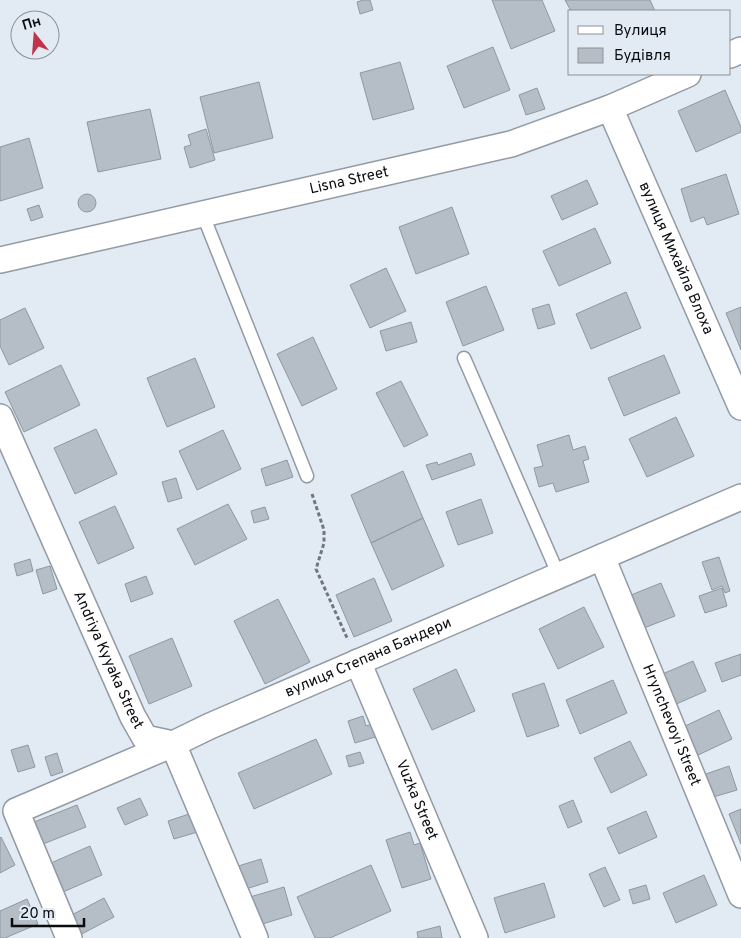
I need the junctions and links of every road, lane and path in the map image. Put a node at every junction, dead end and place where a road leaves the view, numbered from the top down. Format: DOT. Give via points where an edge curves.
graph roads {
  1 [pos="686,75"];
  2 [pos="610,108"];
  3 [pos="203,215"];
  4 [pos="0,260"];
  5 [pos="464,358"];
  6 [pos="741,407"];
  7 [pos="0,417"];
  8 [pos="307,476"];
  9 [pos="741,497"];
  10 [pos="602,557"];
  11 [pos="559,576"];
  12 [pos="358,662"];
  13 [pos="173,744"];
  14 [pos="741,895"];
  15 [pos="69,938"];
  16 [pos="255,938"];
  17 [pos="475,938"];
  1 -- 2 [label="street, Lisna Street"];
  2 -- 3 [label="street, Lisna Street" via="511,144"];
  2 -- 6 [label="street, вулиця Михайла Влоха"];
  3 -- 4 [label="street, Lisna Street"];
  3 -- 8 [label="lane"];
  5 -- 11 [label="lane"];
  7 -- 13 [label="street, Andriya Kyyaka Street" via="133,717 145,738"];
  8 -- 12 [label="path" via="324,530 324,543 316,569"];
  9 -- 10 [label="street, вулиця Степана Бандери"];
  10 -- 11 [label="street, вулиця Степана Бандери"];
  10 -- 14 [label="street, Hrynchevoyi Street"];
  11 -- 12 [label="street, вулиця Степана Бандери"];
  12 -- 13 [label="street, вулиця Степана Бандери"];
  12 -- 17 [label="street, Vuzka Street"];
  13 -- 15 [label="street, вулиця Степана Бандери" via="16,811"];
  13 -- 16 [label="street"];
}
